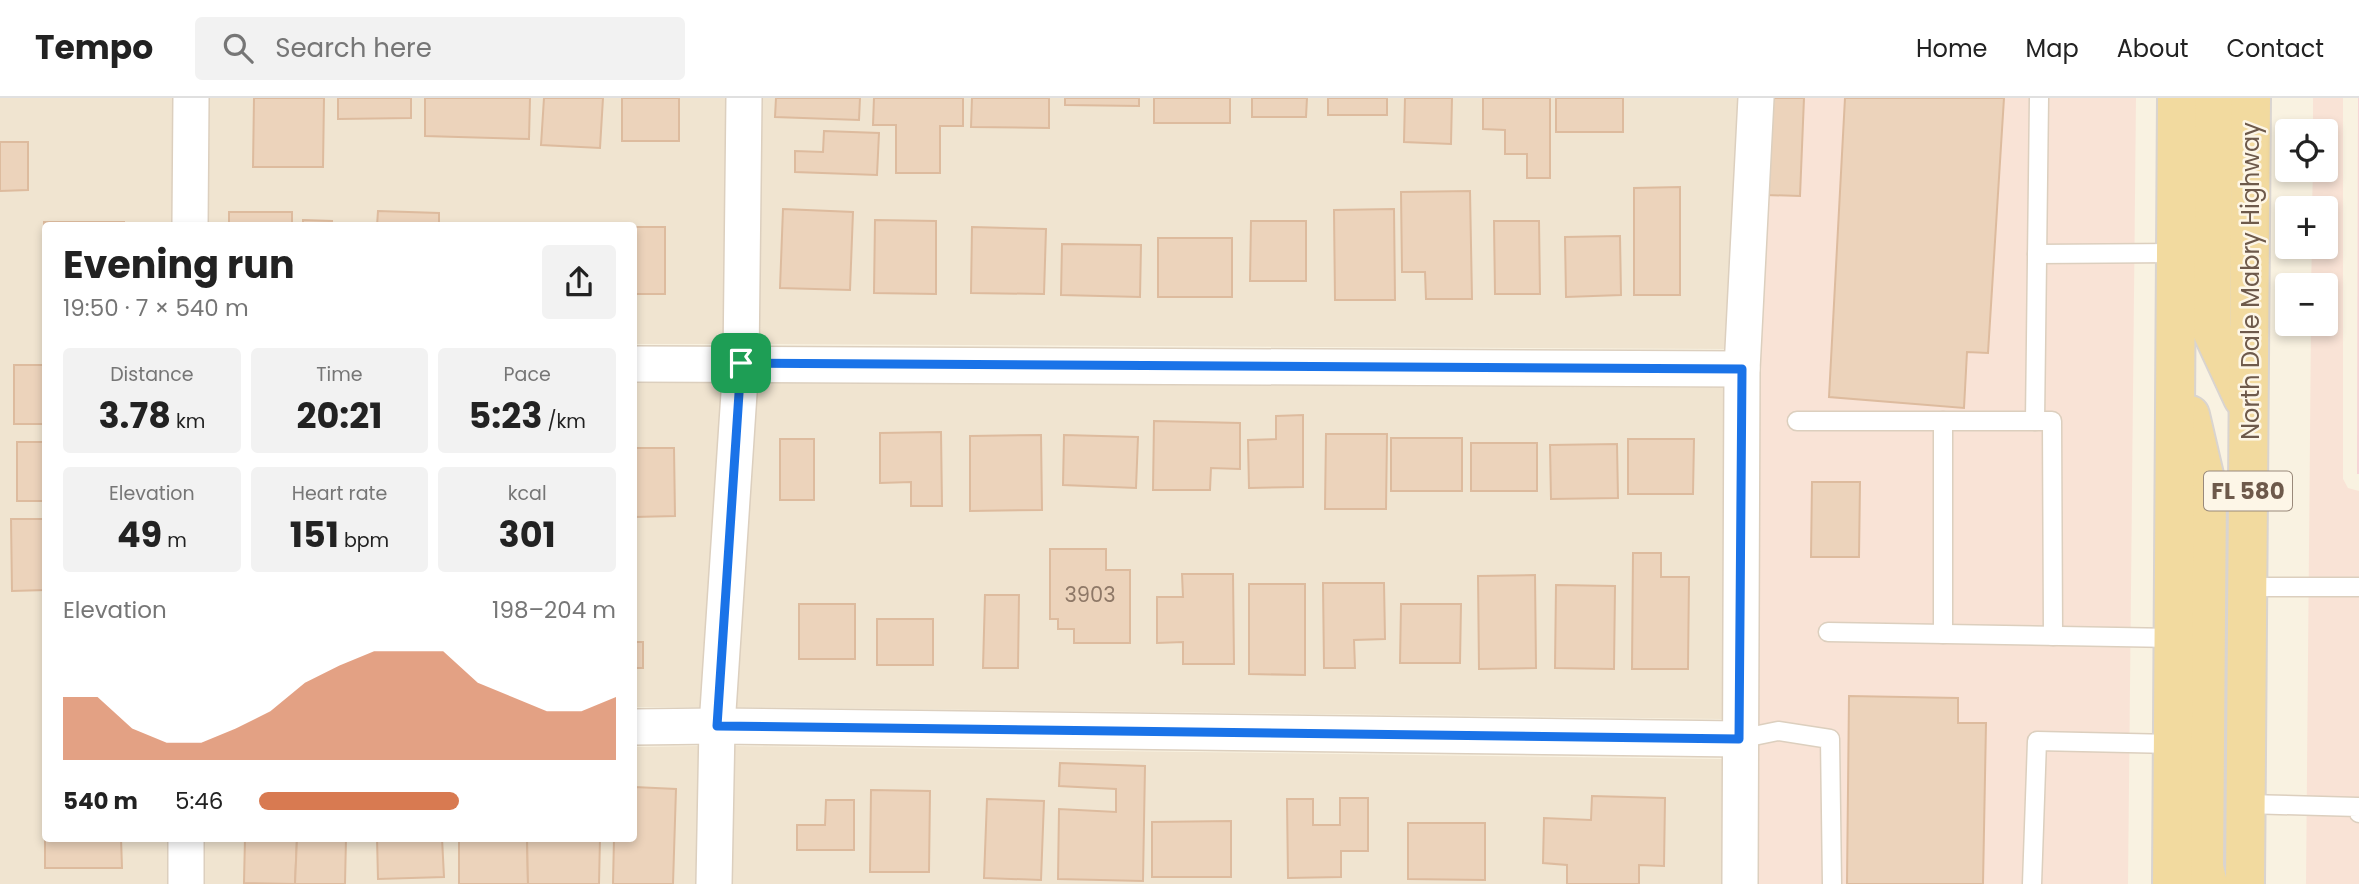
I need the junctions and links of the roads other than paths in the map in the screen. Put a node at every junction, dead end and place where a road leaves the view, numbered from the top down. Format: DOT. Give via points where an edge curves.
graph roads {
  1 [pos="191,98"];
  2 [pos="744,98"];
  3 [pos="1756,98"];
  4 [pos="2039,98"];
  5 [pos="2177,98"];
  6 [pos="2214,98"];
  7 [pos="2251,98"];
  8 [pos="190,222"];
  9 [pos="2176,253"];
  10 [pos="2037,254"];
  11 [pos="2176,355"];
  12 [pos="741,363"];
  13 [pos="637,364"];
  14 [pos="1742,369"];
  15 [pos="2249,410"];
  16 [pos="1797,421"];
  17 [pos="1943,421"];
  18 [pos="2035,421"];
  19 [pos="2247,587"];
  20 [pos="2359,587"];
  21 [pos="1828,632"];
  22 [pos="1943,634"];
  23 [pos="2053,636"];
  24 [pos="2174,638"];
  25 [pos="717,726"];
  26 [pos="637,727"];
  27 [pos="1739,739"];
  28 [pos="2173,744"];
  29 [pos="2246,804"];
  30 [pos="2359,813"];
  31 [pos="186,842"];
  32 [pos="186,884"];
  33 [pos="714,884"];
  34 [pos="1740,884"];
  35 [pos="1832,884"];
  36 [pos="2032,884"];
  37 [pos="2172,884"];
  38 [pos="2208,884"];
  39 [pos="2245,884"];
  1 -- 8 [label="street"];
  2 -- 12 [label="street"];
  3 -- 14 [label="street"];
  4 -- 10 [label="lane"];
  5 -- 9 [label="main road, FL 580"];
  6 -- 15 [label="main road" via="2211,329"];
  7 -- 15 [label="main road, North Dale Mabry Highway / FL 580"];
  9 -- 10 [label="lane"];
  9 -- 11 [label="main road, FL 580"];
  10 -- 18 [label="lane"];
  11 -- 24 [label="main road, FL 580"];
  11 -- 38 [label="main road" via="2207,488 2204,867"];
  12 -- 13 [label="street"];
  12 -- 14 [label="street"];
  12 -- 25 [label="street"];
  14 -- 27 [label="street"];
  15 -- 19 [label="main road, North Dale Mabry Highway / FL 580"];
  16 -- 17 [label="lane"];
  17 -- 18 [label="lane"];
  17 -- 22 [label="lane"];
  18 -- 23 [label="lane" via="2052,421"];
  19 -- 20 [label="lane"];
  19 -- 29 [label="main road, North Dale Mabry Highway / FL 580"];
  21 -- 22 [label="lane"];
  22 -- 23 [label="lane"];
  23 -- 24 [label="lane"];
  24 -- 28 [label="main road, FL 580"];
  25 -- 26 [label="street"];
  25 -- 27 [label="street"];
  25 -- 33 [label="street"];
  27 -- 34 [label="street"];
  27 -- 35 [label="lane" via="1778,731 1829,738"];
  28 -- 36 [label="lane" via="2037,741"];
  28 -- 37 [label="main road, FL 580"];
  29 -- 30 [label="lane" via="2358,807"];
  29 -- 39 [label="main road, North Dale Mabry Highway / FL 580"];
  31 -- 32 [label="street"];
}
